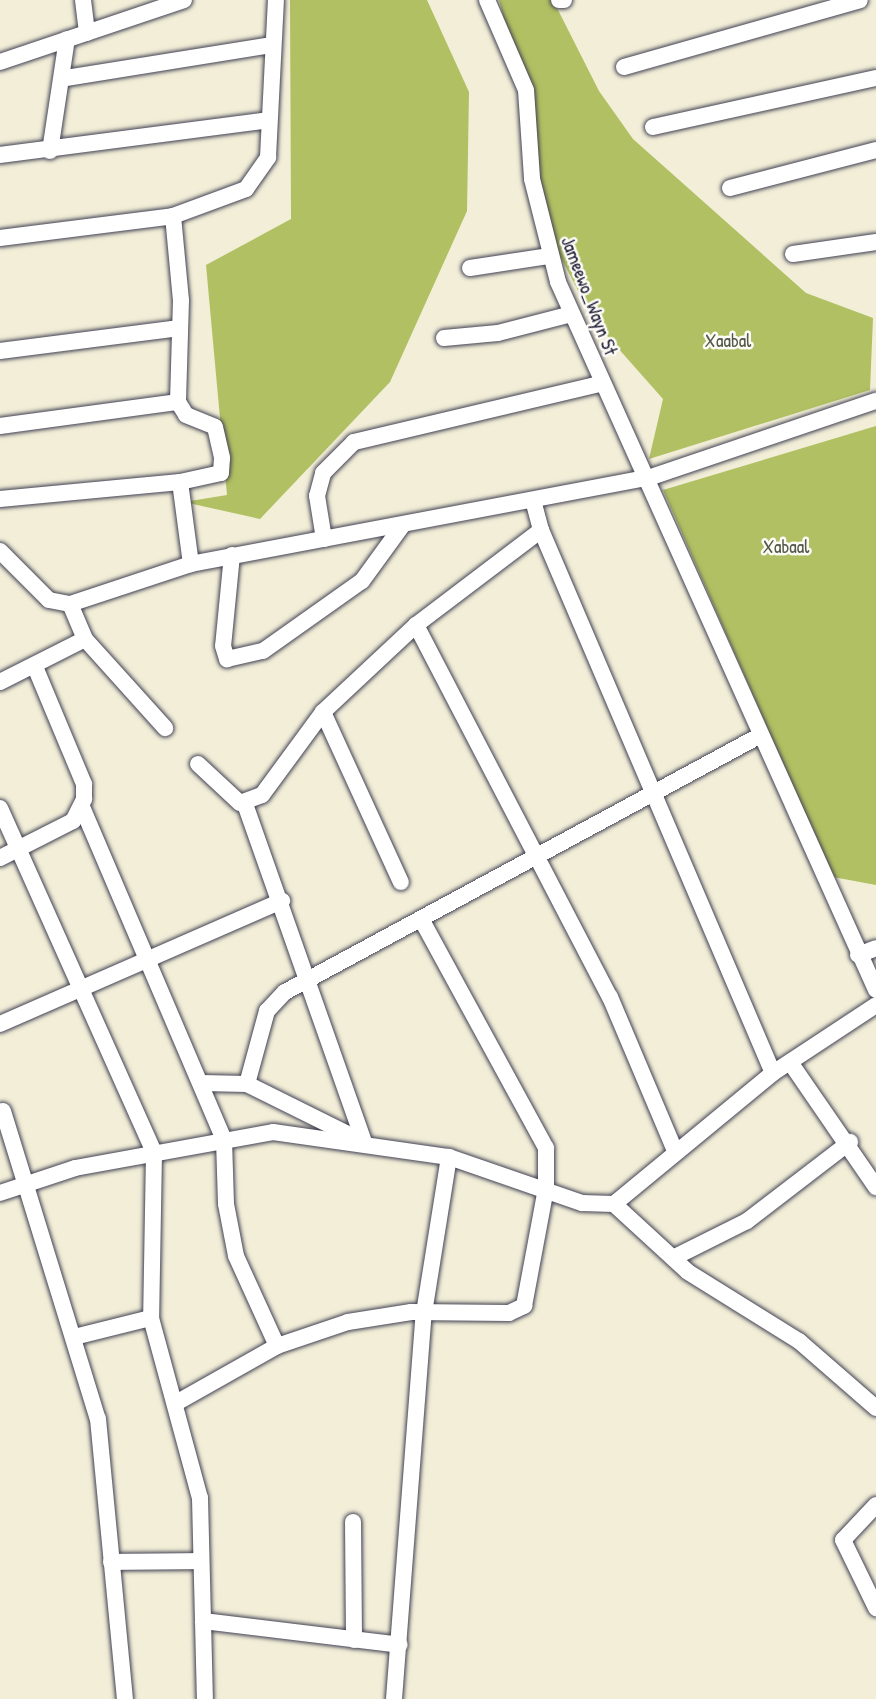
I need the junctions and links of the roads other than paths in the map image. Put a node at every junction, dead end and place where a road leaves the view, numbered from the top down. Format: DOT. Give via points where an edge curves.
graph roads {
  1 [pos="83,0"];
  2 [pos="184,0"];
  3 [pos="276,0"];
  4 [pos="487,0"];
  5 [pos="860,0"];
  6 [pos="87,33"];
  7 [pos="67,39"];
  8 [pos="272,45"];
  9 [pos="0,62"];
  10 [pos="624,68"];
  11 [pos="66,78"];
  12 [pos="876,78"];
  13 [pos="268,120"];
  14 [pos="653,127"];
  15 [pos="50,150"];
  16 [pos="876,150"];
  17 [pos="0,155"];
  18 [pos="730,188"];
  19 [pos="173,216"];
  20 [pos="0,238"];
  21 [pos="876,243"];
  22 [pos="793,254"];
  23 [pos="548,256"];
  24 [pos="470,268"];
  25 [pos="572,314"];
  26 [pos="180,328"];
  27 [pos="444,338"];
  28 [pos="0,351"];
  29 [pos="600,384"];
  30 [pos="876,401"];
  31 [pos="178,402"];
  32 [pos="0,426"];
  33 [pos="648,478"];
  34 [pos="180,482"];
  35 [pos="0,499"];
  36 [pos="533,501"];
  37 [pos="402,526"];
  38 [pos="541,530"];
  39 [pos="324,540"];
  40 [pos="0,551"];
  41 [pos="232,555"];
  42 [pos="191,564"];
  43 [pos="70,604"];
  44 [pos="416,625"];
  45 [pos="85,639"];
  46 [pos="35,667"];
  47 [pos="0,682"];
  48 [pos="323,712"];
  49 [pos="165,728"];
  50 [pos="759,736"];
  51 [pos="198,764"];
  52 [pos="651,796"];
  53 [pos="245,804"];
  54 [pos="82,807"];
  55 [pos="0,808"];
  56 [pos="18,850"];
  57 [pos="0,858"];
  58 [pos="541,858"];
  59 [pos="401,882"];
  60 [pos="282,901"];
  61 [pos="422,921"];
  62 [pos="876,948"];
  63 [pos="858,955"];
  64 [pos="148,956"];
  65 [pos="310,976"];
  66 [pos="83,986"];
  67 [pos="876,990"];
  68 [pos="876,1005"];
  69 [pos="0,1024"];
  70 [pos="790,1062"];
  71 [pos="772,1073"];
  72 [pos="202,1083"];
  73 [pos="247,1084"];
  74 [pos="3,1111"];
  75 [pos="224,1140"];
  76 [pos="365,1142"];
  77 [pos="850,1142"];
  78 [pos="675,1152"];
  79 [pos="154,1153"];
  80 [pos="449,1157"];
  81 [pos="26,1181"];
  82 [pos="876,1187"];
  83 [pos="546,1188"];
  84 [pos="0,1193"];
  85 [pos="614,1204"];
  86 [pos="673,1258"];
  87 [pos="424,1313"];
  88 [pos="151,1318"];
  89 [pos="74,1337"];
  90 [pos="277,1346"];
  91 [pos="176,1403"];
  92 [pos="876,1408"];
  93 [pos="876,1505"];
  94 [pos="354,1522"];
  95 [pos="201,1561"];
  96 [pos="111,1562"];
  97 [pos="876,1608"];
  98 [pos="202,1621"];
  99 [pos="354,1640"];
  100 [pos="400,1645"];
  101 [pos="125,1699"];
  102 [pos="205,1699"];
  103 [pos="394,1699"];
  1 -- 6 [label="street"];
  2 -- 6 [label="street"];
  3 -- 8 [label="street"];
  4 -- 23 [label="street, Jameewo_Wayn St" via="526,90 532,179"];
  5 -- 10 [label="street"];
  6 -- 7 [label="street"];
  7 -- 9 [label="street"];
  7 -- 11 [label="street"];
  8 -- 11 [label="street"];
  8 -- 13 [label="street"];
  11 -- 15 [label="street"];
  12 -- 14 [label="street"];
  13 -- 15 [label="street"];
  13 -- 19 [label="street" via="267,162 246,189"];
  15 -- 17 [label="street"];
  16 -- 18 [label="street"];
  19 -- 20 [label="street"];
  19 -- 26 [label="street"];
  21 -- 22 [label="street"];
  23 -- 24 [label="street"];
  23 -- 25 [label="street, Jameewo_Wayn St"];
  25 -- 27 [label="street" via="498,333"];
  25 -- 29 [label="street, Jameewo_Wayn St"];
  26 -- 28 [label="street"];
  26 -- 31 [label="street"];
  29 -- 33 [label="street, Jameewo_Wayn St"];
  29 -- 39 [label="street" via="354,442 323,473 317,496"];
  30 -- 33 [label="street"];
  31 -- 32 [label="street"];
  31 -- 34 [label="street" via="186,415 215,427 222,458 221,472"];
  33 -- 36 [label="street"];
  33 -- 50 [label="street, Jameewo_Wayn St"];
  34 -- 35 [label="street"];
  34 -- 42 [label="street"];
  36 -- 37 [label="street"];
  36 -- 38 [label="street"];
  37 -- 39 [label="street"];
  37 -- 41 [label="street" via="362,581 263,651 227,659 223,646"];
  38 -- 44 [label="street"];
  38 -- 52 [label="street"];
  39 -- 41 [label="street"];
  40 -- 43 [label="street" via="49,600"];
  41 -- 42 [label="street"];
  42 -- 43 [label="street"];
  43 -- 45 [label="street"];
  44 -- 48 [label="street"];
  44 -- 58 [label="street"];
  45 -- 46 [label="street"];
  45 -- 49 [label="street"];
  46 -- 47 [label="street"];
  46 -- 54 [label="street" via="84,784"];
  48 -- 53 [label="street" via="262,795"];
  48 -- 59 [label="street"];
  50 -- 52 [label="street"];
  50 -- 63 [label="street, Jameewo_Wayn St"];
  51 -- 53 [label="street"];
  52 -- 58 [label="street"];
  52 -- 71 [label="street"];
  53 -- 60 [label="street"];
  54 -- 56 [label="street" via="73,821"];
  54 -- 64 [label="street"];
  55 -- 56 [label="street"];
  56 -- 57 [label="street"];
  56 -- 66 [label="street"];
  58 -- 61 [label="street"];
  58 -- 78 [label="street" via="610,997"];
  60 -- 64 [label="street"];
  60 -- 65 [label="street"];
  61 -- 65 [label="street"];
  61 -- 83 [label="street" via="543,1140"];
  62 -- 63 [label="street"];
  63 -- 67 [label="street, Jameewo_Wayn St"];
  64 -- 66 [label="street"];
  64 -- 72 [label="street"];
  65 -- 73 [label="street" via="267,1011"];
  65 -- 76 [label="street"];
  66 -- 69 [label="street"];
  66 -- 79 [label="street"];
  68 -- 70 [label="street"];
  70 -- 71 [label="street"];
  70 -- 77 [label="street"];
  71 -- 78 [label="street"];
  72 -- 73 [label="street"];
  72 -- 75 [label="street"];
  73 -- 76 [label="street"];
  74 -- 81 [label="street"];
  75 -- 76 [label="street" via="273,1132"];
  75 -- 79 [label="street"];
  75 -- 90 [label="street" via="226,1204 236,1256"];
  76 -- 80 [label="street"];
  77 -- 82 [label="street"];
  77 -- 86 [label="street" via="747,1221"];
  78 -- 85 [label="street"];
  79 -- 81 [label="street"];
  79 -- 88 [label="street"];
  80 -- 83 [label="street"];
  80 -- 87 [label="street"];
  81 -- 84 [label="street"];
  81 -- 89 [label="street"];
  83 -- 85 [label="street" via="582,1203"];
  83 -- 87 [label="street" via="524,1306 509,1313"];
  85 -- 86 [label="street"];
  86 -- 92 [label="street" via="799,1341"];
  87 -- 90 [label="street" via="377,1315"];
  87 -- 100 [label="street"];
  88 -- 89 [label="street"];
  88 -- 91 [label="street"];
  89 -- 96 [label="street" via="98,1419"];
  90 -- 91 [label="street"];
  91 -- 95 [label="street" via="200,1499"];
  93 -- 97 [label="street" via="844,1540"];
  94 -- 99 [label="street"];
  95 -- 96 [label="street"];
  95 -- 98 [label="street"];
  96 -- 101 [label="street"];
  98 -- 99 [label="street"];
  98 -- 102 [label="street"];
  99 -- 100 [label="street"];
  100 -- 103 [label="street"];
}
